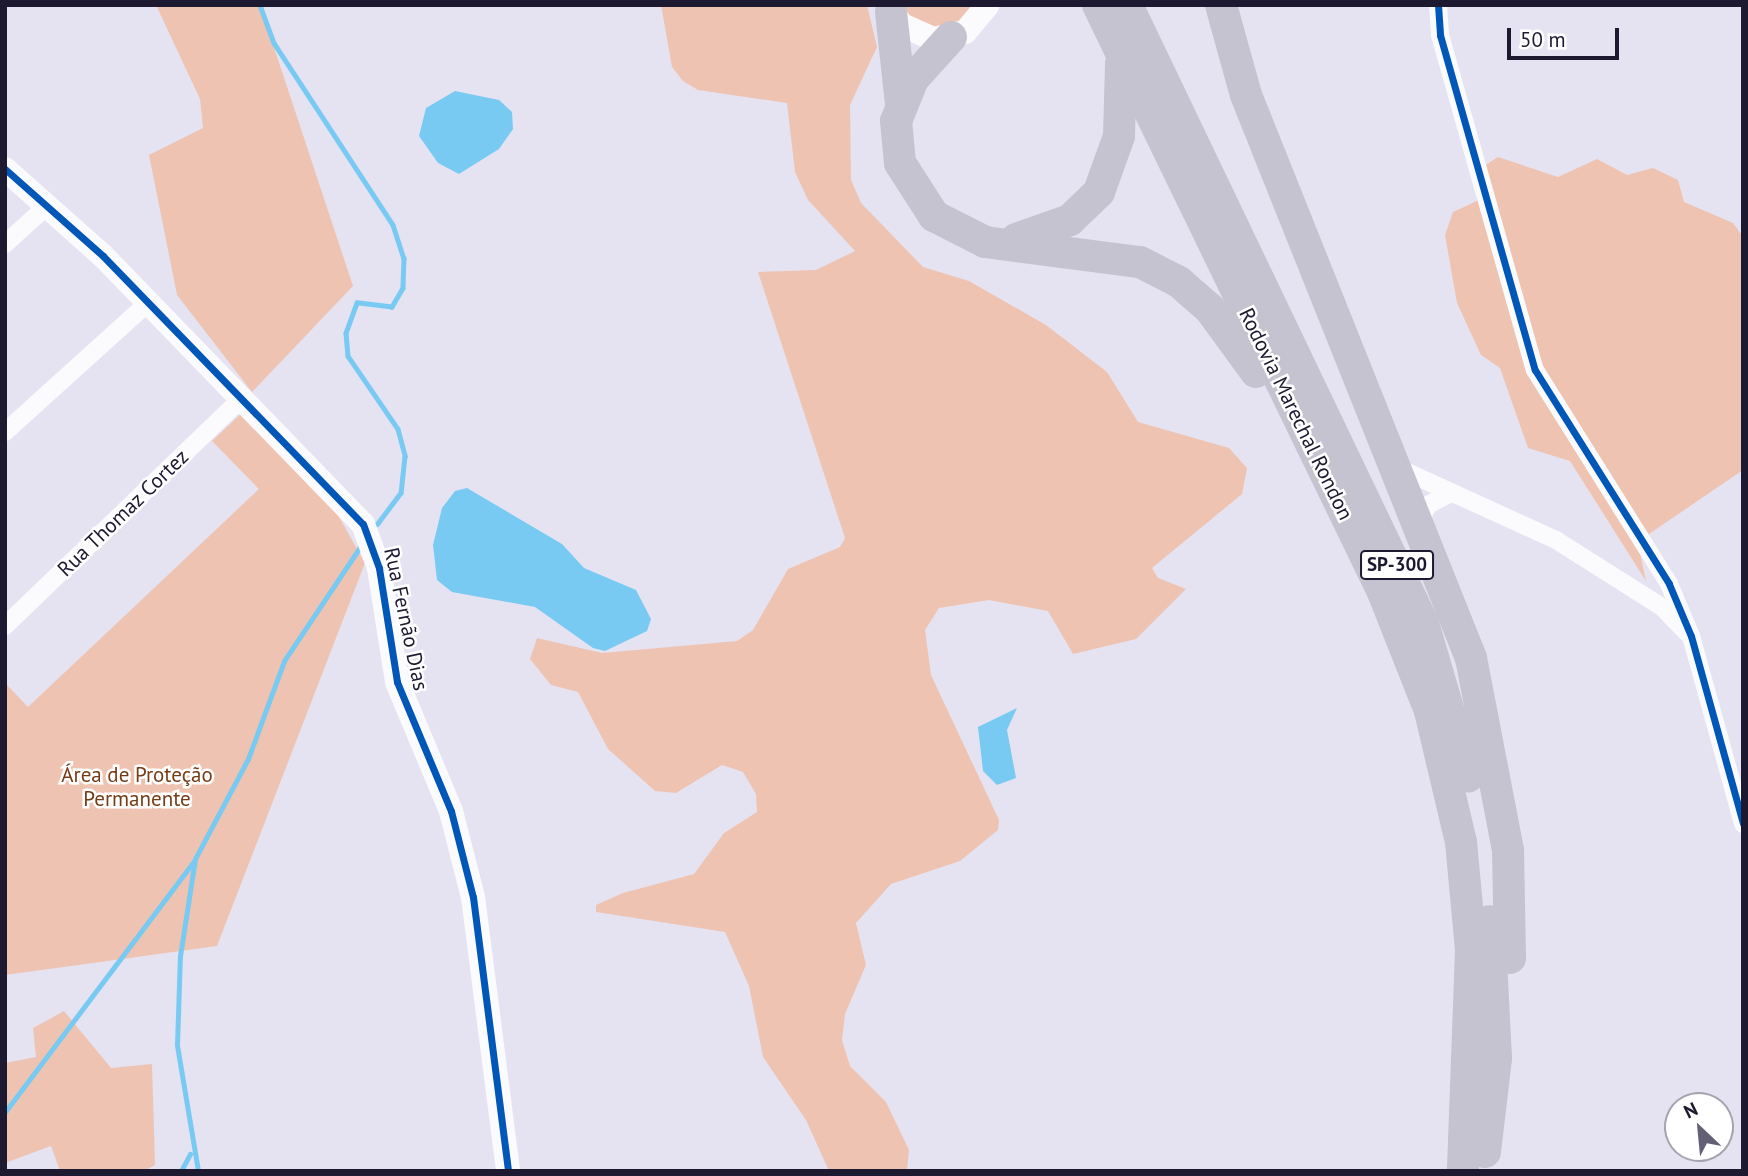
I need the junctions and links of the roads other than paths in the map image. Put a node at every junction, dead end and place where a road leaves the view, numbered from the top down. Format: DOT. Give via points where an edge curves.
graph roads {
  1 [pos="988,5"];
  2 [pos="1098,5"];
  3 [pos="1127,5"];
  4 [pos="1221,5"];
  5 [pos="1438,5"];
  6 [pos="889,9"];
  7 [pos="951,37"];
  8 [pos="1120,48"];
  9 [pos="901,104"];
  10 [pos="5,169"];
  11 [pos="48,205"];
  12 [pos="5,244"];
  13 [pos="994,244"];
  14 [pos="148,303"];
  15 [pos="241,400"];
  16 [pos="5,432"];
  17 [pos="1398,468"];
  18 [pos="1449,494"];
  19 [pos="1341,509"];
  20 [pos="1420,520"];
  21 [pos="5,626"];
  22 [pos="1691,636"];
  23 [pos="1743,824"];
  24 [pos="1495,1077"];
  25 [pos="508,1171"];
  26 [pos="1463,1171"];
  27 [pos="1482,1171"];
  1 -- 7 [label="street" via="976,24"];
  2 -- 8 [label="highway, Rodovia Marechal Rondon / SP-300"];
  3 -- 24 [label="highway, Rodovia Marechal Rondon / SP-300" via="1423,623 1454,716 1479,830 1494,965"];
  4 -- 17 [label="highway" via="1246,95"];
  5 -- 22 [label="street" via="1440,35 1535,370 1670,584"];
  6 -- 7 [label="street" via="917,35"];
  6 -- 9 [label="highway"];
  7 -- 9 [label="highway" via="913,79"];
  8 -- 13 [label="highway" via="1119,136 1099,192 1086,208 1050,230"];
  8 -- 19 [label="highway, Rodovia Marechal Rondon / SP-300"];
  9 -- 13 [label="highway" via="900,163 921,202 949,228"];
  10 -- 11 [label="street, Rua Fernão Dias"];
  11 -- 12 [label="street"];
  11 -- 14 [label="street, Rua Fernão Dias"];
  13 -- 19 [label="highway" via="1105,254 1180,282 1238,343"];
  14 -- 15 [label="street, Rua Fernão Dias"];
  14 -- 16 [label="street"];
  15 -- 21 [label="street, Rua Thomaz Cortez"];
  15 -- 25 [label="street, Rua Fernão Dias" via="343,498 373,545 397,682 450,811 473,897"];
  17 -- 18 [label="street"];
  17 -- 20 [label="highway"];
  18 -- 20 [label="street" via="1428,505"];
  18 -- 22 [label="street" via="1556,540 1662,607"];
  19 -- 26 [label="highway, Rodovia Marechal Rondon / SP-300" via="1383,592 1430,711 1461,842 1472,1015"];
  20 -- 24 [label="highway" via="1471,658 1508,850 1511,938"];
  22 -- 23 [label="street"];
  24 -- 27 [label="highway, Rodovia Marechal Rondon / SP-300"];
}
